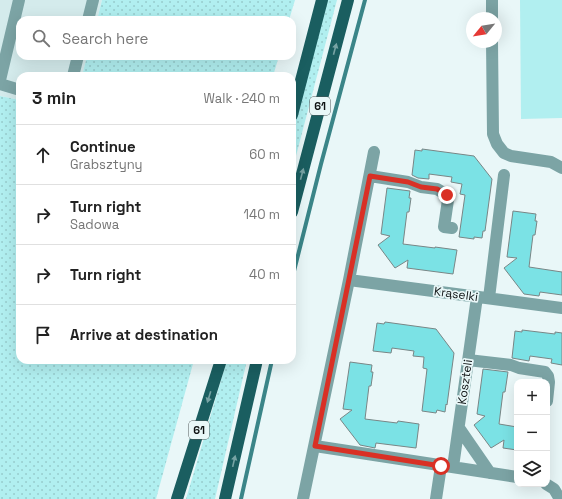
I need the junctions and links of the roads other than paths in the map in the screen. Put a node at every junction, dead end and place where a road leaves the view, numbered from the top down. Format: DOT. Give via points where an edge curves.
graph roads {
  1 [pos="19,0"];
  2 [pos="93,0"];
  3 [pos="322,0"];
  4 [pos="348,0"];
  5 [pos="492,0"];
  6 [pos="492,12"];
  7 [pos="89,16"];
  8 [pos="492,48"];
  9 [pos="77,60"];
  10 [pos="74,72"];
  11 [pos="0,80"];
  12 [pos="0,84"];
  13 [pos="16,89"];
  14 [pos="296,100"];
  15 [pos="374,152"];
  16 [pos="562,168"];
  17 [pos="504,175"];
  18 [pos="370,176"];
  19 [pos="296,197"];
  20 [pos="452,228"];
  21 [pos="349,280"];
  22 [pos="483,298"];
  23 [pos="562,308"];
  24 [pos="468,360"];
  25 [pos="220,364"];
  26 [pos="256,364"];
  27 [pos="548,379"];
  28 [pos="459,428"];
  29 [pos="315,446"];
  30 [pos="441,466"];
  31 [pos="453,467"];
  32 [pos="490,473"];
  33 [pos="514,477"];
  34 [pos="550,487"];
  35 [pos="177,499"];
  36 [pos="225,499"];
  37 [pos="303,499"];
  38 [pos="436,499"];
  39 [pos="560,499"];
  1 -- 11 [label="street"];
  2 -- 7 [label="street"];
  3 -- 14 [label="main road, 61"];
  19 -- 4 [label="main road, 61, one-way"];
  5 -- 6 [label="street"];
  8 -- 16 [label="street" via="493,134 497,144 510,156 551,162"];
  9 -- 10 [label="street"];
  12 -- 13 [label="street"];
  15 -- 18 [label="street"];
  17 -- 22 [label="street, Koszteli"];
  18 -- 20 [label="street" via="442,191 448,200 444,227"];
  18 -- 21 [label="street"];
  21 -- 22 [label="street, Krąselki"];
  21 -- 29 [label="street"];
  22 -- 23 [label="street, Krąselki"];
  22 -- 24 [label="street, Koszteli"];
  24 -- 27 [label="street" via="545,372"];
  24 -- 28 [label="street, Koszteli"];
  25 -- 35 [label="main road, 61, one-way"];
  36 -- 26 [label="main road, one-way"];
  28 -- 31 [label="street, Koszteli"];
  28 -- 32 [label="street"];
  29 -- 30 [label="street"];
  29 -- 37 [label="street"];
  30 -- 31 [label="street"];
  30 -- 38 [label="street"];
  31 -- 32 [label="street"];
  32 -- 33 [label="street"];
  34 -- 39 [label="street"];
}
